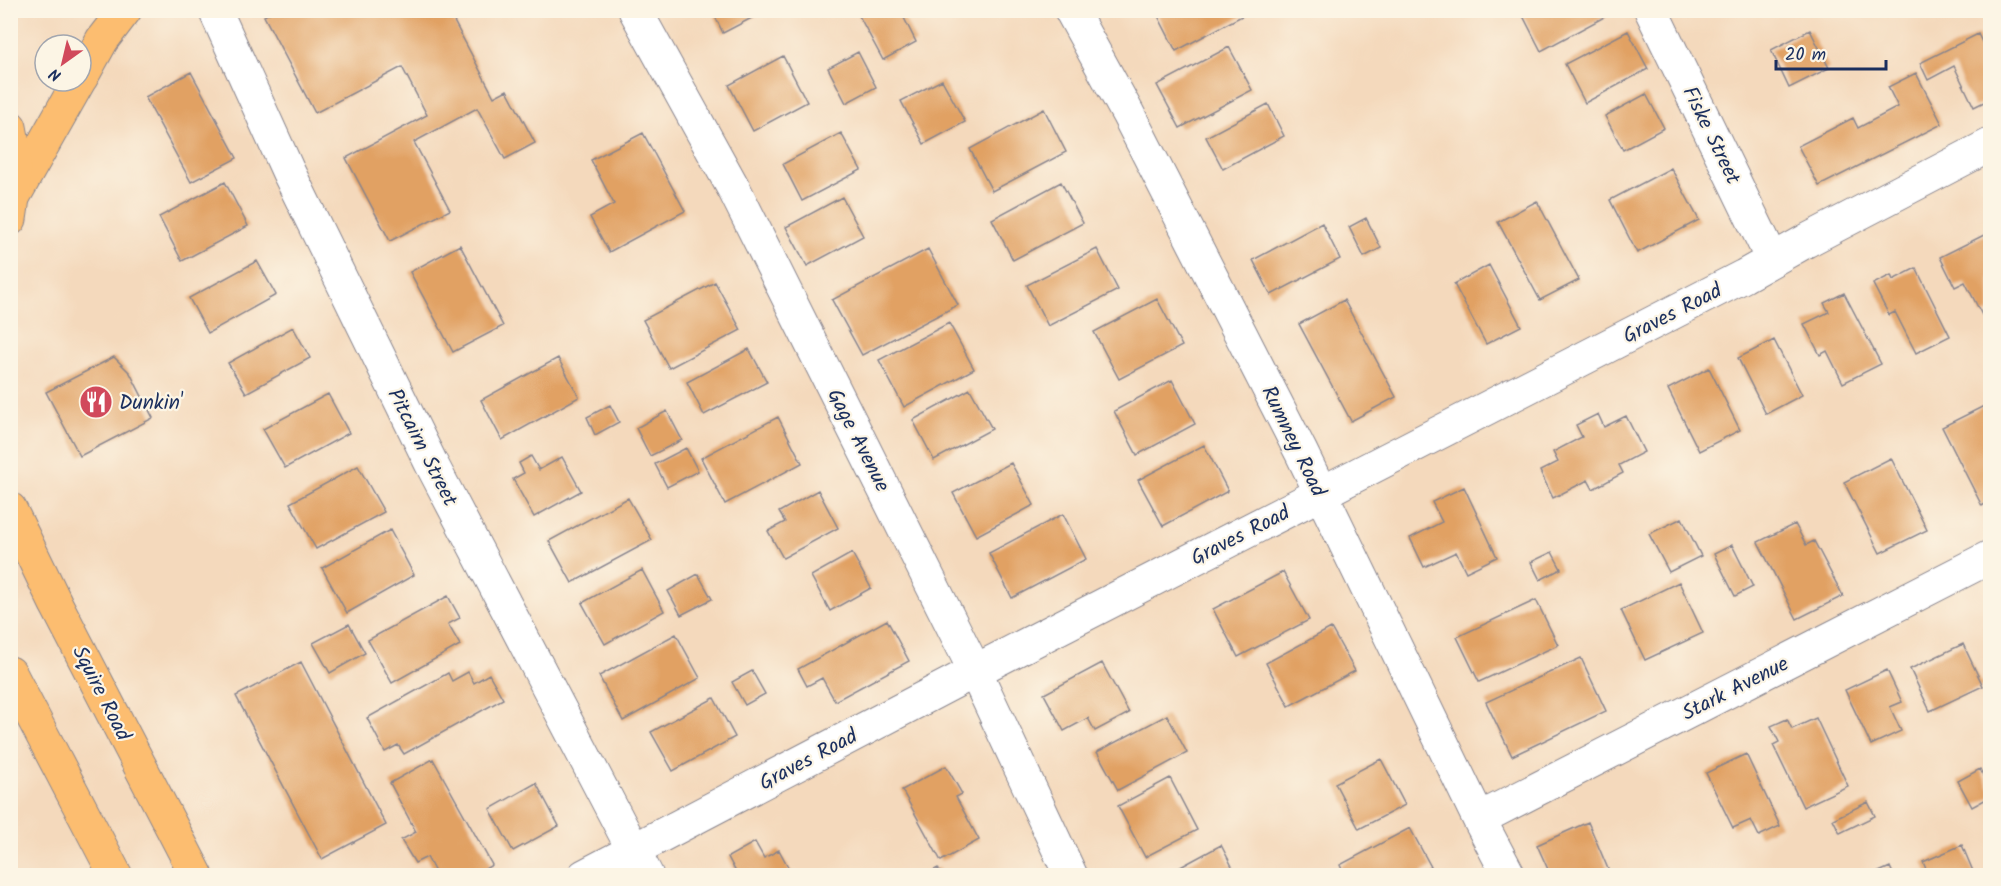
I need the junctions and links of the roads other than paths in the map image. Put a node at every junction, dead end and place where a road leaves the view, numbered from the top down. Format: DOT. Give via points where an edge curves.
graph roads {
  1 [pos="125,10"];
  2 [pos="215,10"];
  3 [pos="635,10"];
  4 [pos="1071,10"];
  5 [pos="1651,10"];
  6 [pos="93,56"];
  7 [pos="73,93"];
  8 [pos="10,128"];
  9 [pos="1990,145"];
  10 [pos="12,207"];
  11 [pos="1772,260"];
  12 [pos="1320,494"];
  13 [pos="10,509"];
  14 [pos="1990,557"];
  15 [pos="975,671"];
  16 [pos="10,673"];
  17 [pos="1479,819"];
  18 [pos="641,863"];
  19 [pos="116,876"];
  20 [pos="196,876"];
  21 [pos="584,876"];
  22 [pos="1071,876"];
  23 [pos="1509,876"];
  1 -- 6 [label="main road"];
  2 -- 18 [label="street, Pitcairn Street" via="288,171 420,442"];
  3 -- 15 [label="street, Gage Avenue" via="735,191"];
  4 -- 12 [label="street, Rumney Road" via="1128,114"];
  5 -- 11 [label="street, Fiske Street"];
  7 -- 10 [label="main road"];
  8 -- 10 [label="main road" via="15,164"];
  9 -- 11 [label="street, Graves Road"];
  11 -- 12 [label="street, Graves Road"];
  12 -- 15 [label="street, Graves Road"];
  12 -- 17 [label="street, Rumney Road"];
  13 -- 20 [label="main road, Squire Road"];
  14 -- 17 [label="street, Stark Avenue"];
  15 -- 18 [label="street, Graves Road"];
  15 -- 22 [label="street, Gage Avenue"];
  16 -- 19 [label="main road"];
  17 -- 23 [label="street, Rumney Road"];
  18 -- 21 [label="street, Graves Road"];
}
